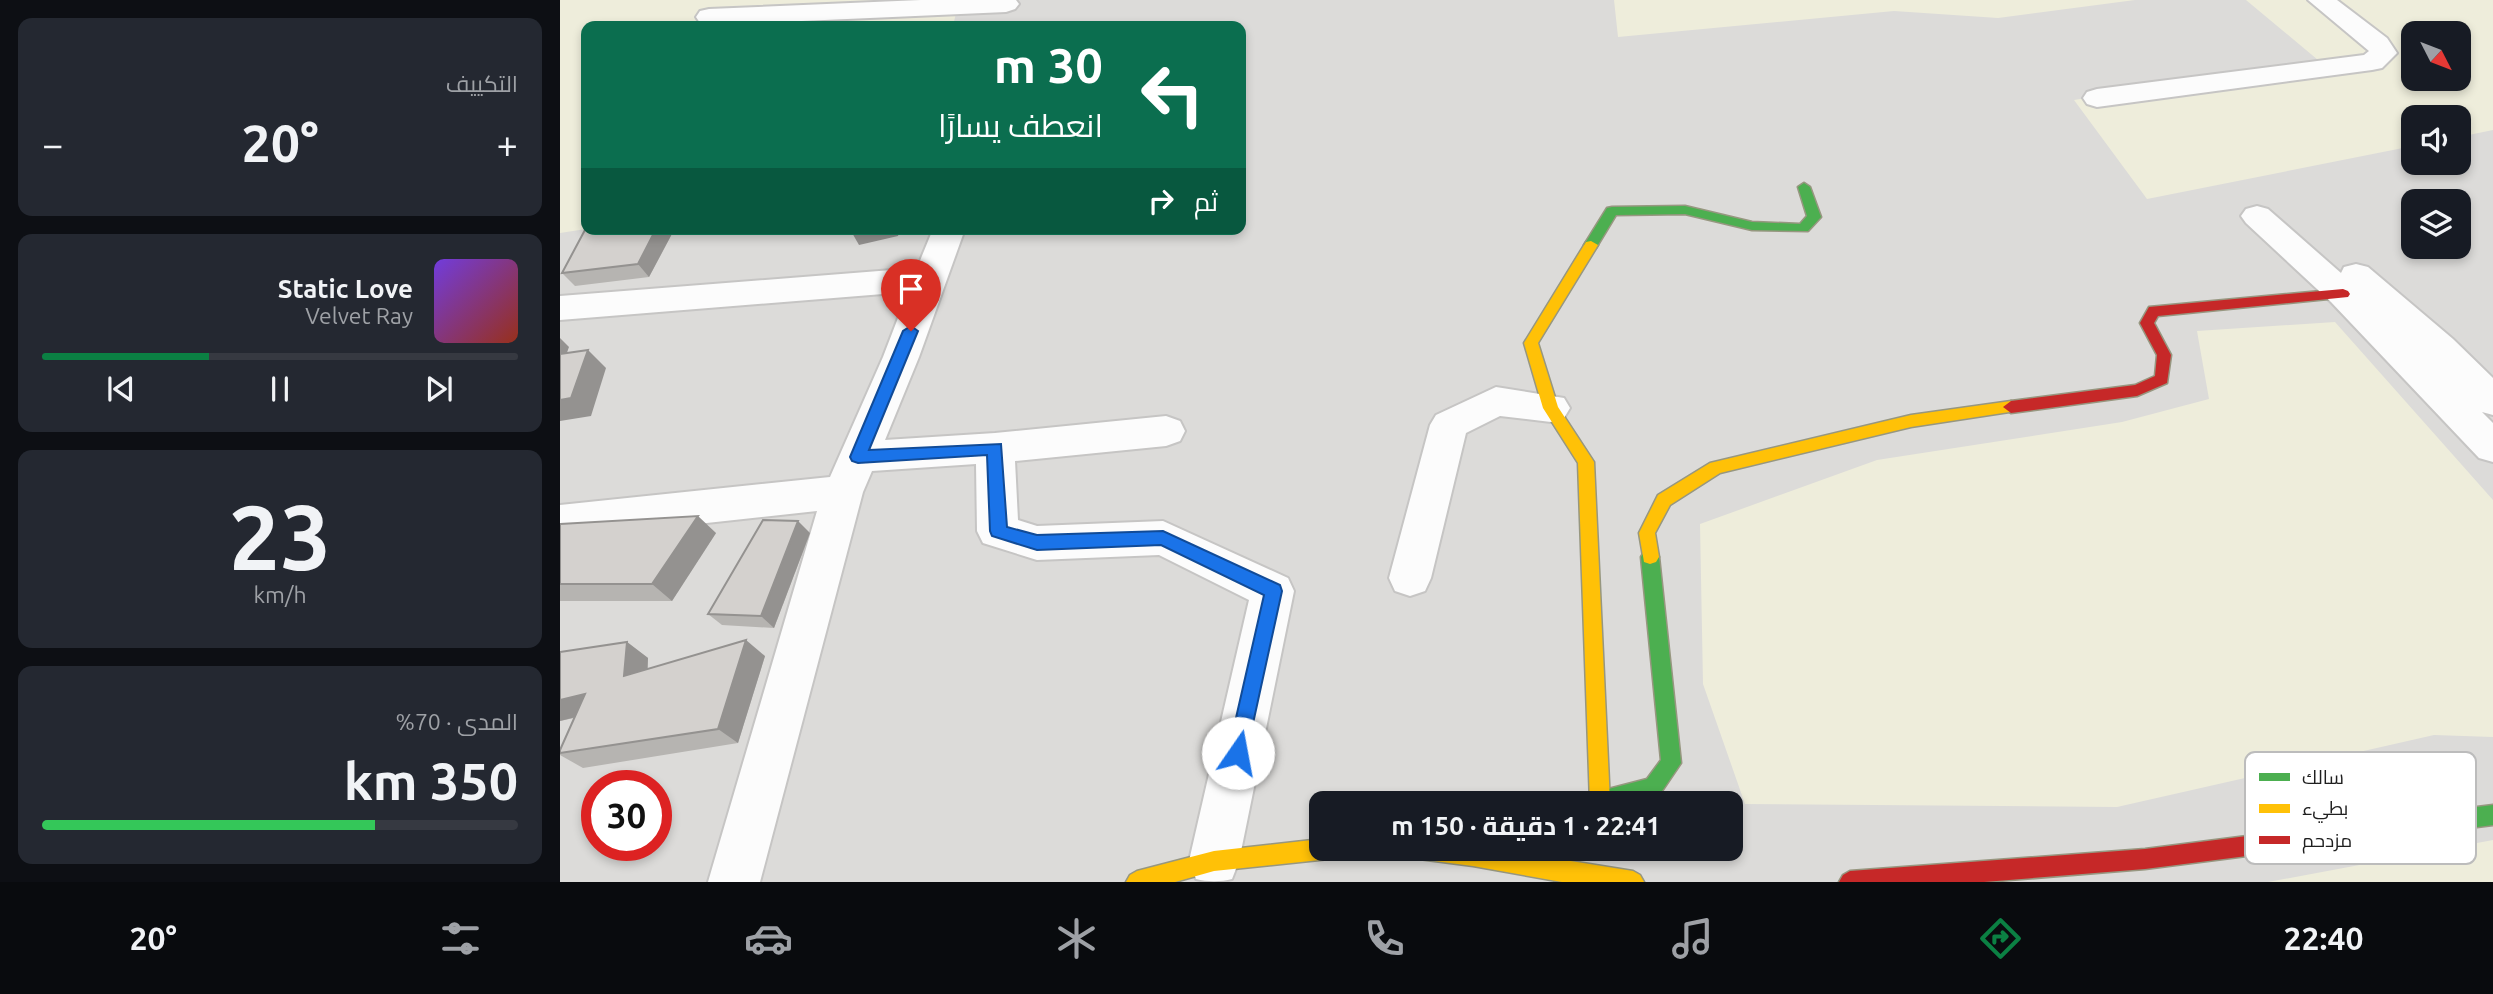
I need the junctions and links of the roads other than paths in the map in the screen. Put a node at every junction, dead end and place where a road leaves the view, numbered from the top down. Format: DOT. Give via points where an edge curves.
graph roads {
  1 [pos="2321,0"];
  2 [pos="864,6"];
  3 [pos="1005,10"];
  4 [pos="710,14"];
  5 [pos="2097,98"];
  6 [pos="1804,187"];
  7 [pos="947,235"];
  8 [pos="930,279"];
  9 [pos="2343,294"];
  10 [pos="560,308"];
  11 [pos="2493,401"];
  12 [pos="1551,408"];
  13 [pos="1166,431"];
  14 [pos="2493,447"];
  15 [pos="995,449"];
  16 [pos="850,474"];
  17 [pos="560,522"];
  18 [pos="1410,578"];
  19 [pos="1600,791"];
  20 [pos="1639,791"];
  21 [pos="2245,846"];
  22 [pos="1309,851"];
  23 [pos="1214,861"];
  24 [pos="1544,861"];
  25 [pos="1614,870"];
  26 [pos="734,882"];
  27 [pos="1137,882"];
  28 [pos="1850,882"];
  1 -- 5 [label="street" via="2378,44 2383,53 2372,62"];
  2 -- 3 [label="street"];
  2 -- 4 [label="street"];
  6 -- 12 [label="street" via="1814,217 1803,228 1752,226 1685,210 1612,211 1531,343"];
  7 -- 8 [label="street"];
  8 -- 10 [label="street"];
  8 -- 16 [label="street"];
  9 -- 11 [label="street" via="2257,202 2440,348"];
  9 -- 14 [label="street"];
  9 -- 20 [label="street" via="2154,311 2147,323 2164,355 2162,379 2137,390 1911,421 1716,468 1664,500 1647,533 1671,763 1653,787"];
  12 -- 18 [label="street" via="1496,401 1449,425"];
  12 -- 19 [label="street" via="1586,462"];
  13 -- 15 [label="street"];
  15 -- 16 [label="street"];
  15 -- 23 [label="street" via="998,531 1037,543 1163,538 1273,591"];
  16 -- 17 [label="street"];
  16 -- 26 [label="street"];
  21 -- 28 [label="street" via="2145,859"];
  22 -- 23 [label="street"];
  23 -- 27 [label="street"];
  24 -- 25 [label="street"];
}
